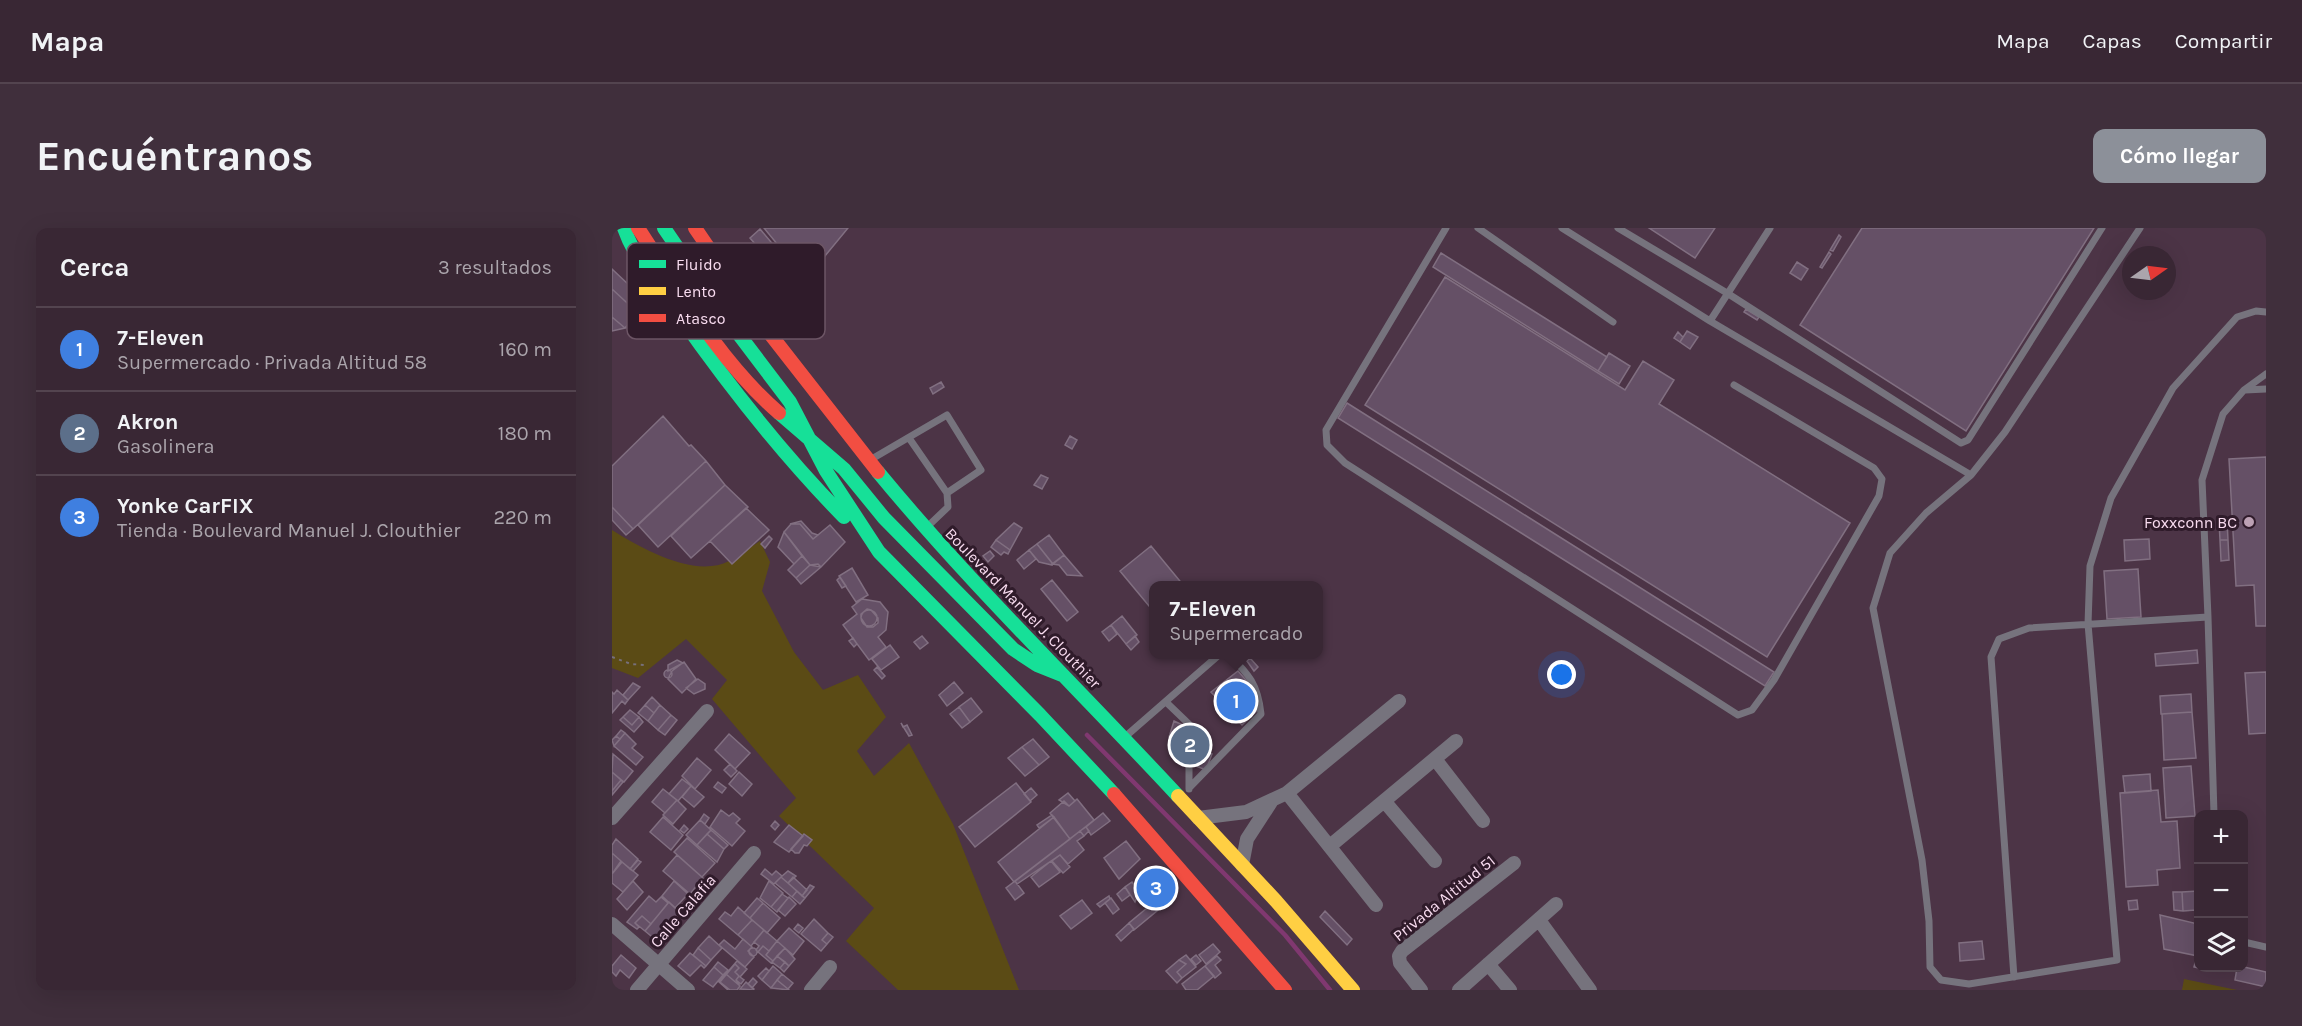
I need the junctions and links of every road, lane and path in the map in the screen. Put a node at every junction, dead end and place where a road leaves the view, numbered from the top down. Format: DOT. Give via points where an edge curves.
graph roads {
  1 [pos="638,228"];
  2 [pos="664,228"];
  3 [pos="695,228"];
  4 [pos="1446,228"];
  5 [pos="1478,228"];
  6 [pos="1562,228"];
  7 [pos="1618,228"];
  8 [pos="1770,228"];
  9 [pos="2103,228"];
  10 [pos="2140,228"];
  11 [pos="648,243"];
  12 [pos="674,243"];
  13 [pos="705,243"];
  14 [pos="1727,292"];
  15 [pos="2266,312"];
  16 [pos="1710,321"];
  17 [pos="1613,322"];
  18 [pos="696,339"];
  19 [pos="714,339"];
  20 [pos="742,339"];
  21 [pos="773,339"];
  22 [pos="2266,374"];
  23 [pos="1734,385"];
  24 [pos="2266,389"];
  25 [pos="2244,390"];
  26 [pos="909,438"];
  27 [pos="809,440"];
  28 [pos="869,461"];
  29 [pos="1971,475"];
  30 [pos="947,493"];
  31 [pos="925,528"];
  32 [pos="879,552"];
  33 [pos="2208,617"];
  34 [pos="2088,624"];
  35 [pos="612,657"];
  36 [pos="1214,659"];
  37 [pos="1233,659"];
  38 [pos="645,665"];
  39 [pos="1068,677"];
  40 [pos="1399,701"];
  41 [pos="1167,702"];
  42 [pos="707,711"];
  43 [pos="1124,738"];
  44 [pos="1192,738"];
  45 [pos="1456,741"];
  46 [pos="1189,755"];
  47 [pos="1435,759"];
  48 [pos="1190,787"];
  49 [pos="1287,793"];
  50 [pos="1272,800"];
  51 [pos="1385,802"];
  52 [pos="1184,803"];
  53 [pos="2214,810"];
  54 [pos="612,818"];
  55 [pos="1198,818"];
  56 [pos="1483,821"];
  57 [pos="1330,846"];
  58 [pos="754,853"];
  59 [pos="1435,861"];
  60 [pos="1514,863"];
  61 [pos="1242,865"];
  62 [pos="1556,904"];
  63 [pos="1376,905"];
  64 [pos="1539,921"];
  65 [pos="612,924"];
  66 [pos="2248,943"];
  67 [pos="2266,947"];
  68 [pos="658,964"];
  69 [pos="1488,964"];
  70 [pos="830,967"];
  71 [pos="2013,977"];
  72 [pos="637,990"];
  73 [pos="688,990"];
  74 [pos="811,990"];
  75 [pos="1285,990"];
  76 [pos="1353,990"];
  77 [pos="1421,990"];
  78 [pos="1459,990"];
  79 [pos="1510,990"];
  80 [pos="1590,990"];
  1 -- 11 [label="main road"];
  2 -- 12 [label="main road"];
  3 -- 13 [label="main road, Boulevard Manuel J. Clouthier"];
  4 -- 23 [label="lane" via="1326,430 1327,446 1345,463 1738,715 1752,710 1774,680 1879,496 1882,479 1874,468"];
  5 -- 17 [label="lane"];
  6 -- 16 [label="lane"];
  7 -- 14 [label="lane"];
  8 -- 14 [label="lane"];
  9 -- 14 [label="lane" via="1968,440 1961,443"];
  10 -- 29 [label="lane" via="2005,432"];
  14 -- 16 [label="lane"];
  15 -- 34 [label="lane" via="2237,317 2173,388 2110,498 2090,566"];
  16 -- 29 [label="lane"];
  18 -- 32 [label="main road" via="811,483"];
  19 -- 27 [label="main road" via="762,398"];
  20 -- 27 [label="main road" via="790,402"];
  21 -- 28 [label="main road, Boulevard Manuel J. Clouthier"];
  22 -- 25 [label="lane"];
  24 -- 25 [label="lane"];
  25 -- 33 [label="lane" via="2223,414 2202,480"];
  26 -- 28 [label="lane"];
  26 -- 30 [label="lane"];
  26 -- 30 [label="lane" via="947,415 981,470"];
  27 -- 32 [label="main road"];
  27 -- 39 [label="main road" via="843,469 884,518 1013,649 1037,665"];
  28 -- 31 [label="main road, Boulevard Manuel J. Clouthier"];
  29 -- 71 [label="lane" via="1926,513 1890,553 1873,608 1922,860 1930,967 1941,980 1969,984"];
  30 -- 31 [label="lane" via="948,507"];
  31 -- 39 [label="main road, Boulevard Manuel J. Clouthier"];
  32 -- 75 [label="main road" via="1118,799"];
  33 -- 34 [label="lane"];
  33 -- 53 [label="lane"];
  34 -- 71 [label="lane" via="2029,628 1999,639 1991,657"];
  34 -- 71 [label="lane" via="2117,960"];
  35 -- 38 [label="path"];
  36 -- 41 [label="lane"];
  37 -- 48 [label="lane" via="1259,692 1261,714"];
  39 -- 43 [label="main road, Boulevard Manuel J. Clouthier"];
  40 -- 49 [label="street"];
  41 -- 43 [label="lane"];
  41 -- 44 [label="lane" via="1192,727"];
  42 -- 54 [label="street"];
  43 -- 52 [label="main road, Boulevard Manuel J. Clouthier"];
  45 -- 47 [label="street"];
  46 -- 48 [label="lane"];
  47 -- 51 [label="street"];
  47 -- 56 [label="street"];
  48 -- 52 [label="lane"];
  49 -- 50 [label="street"];
  49 -- 57 [label="street"];
  50 -- 55 [label="street" via="1246,812"];
  50 -- 61 [label="street" via="1247,839"];
  51 -- 57 [label="street"];
  51 -- 59 [label="street"];
  52 -- 55 [label="main road, Boulevard Manuel J. Clouthier"];
  55 -- 61 [label="main road, Boulevard Manuel J. Clouthier"];
  57 -- 63 [label="street"];
  58 -- 68 [label="street, Calle Calafia"];
  60 -- 77 [label="street, Privada Altitud 51" via="1402,951 1400,963"];
  61 -- 76 [label="main road, Boulevard Manuel J. Clouthier"];
  62 -- 64 [label="street"];
  64 -- 69 [label="street"];
  64 -- 80 [label="street"];
  65 -- 68 [label="street"];
  66 -- 67 [label="lane"];
  68 -- 72 [label="street, Calle Calafia"];
  68 -- 73 [label="street"];
  69 -- 78 [label="street"];
  69 -- 79 [label="street"];
  70 -- 74 [label="street"];
}
